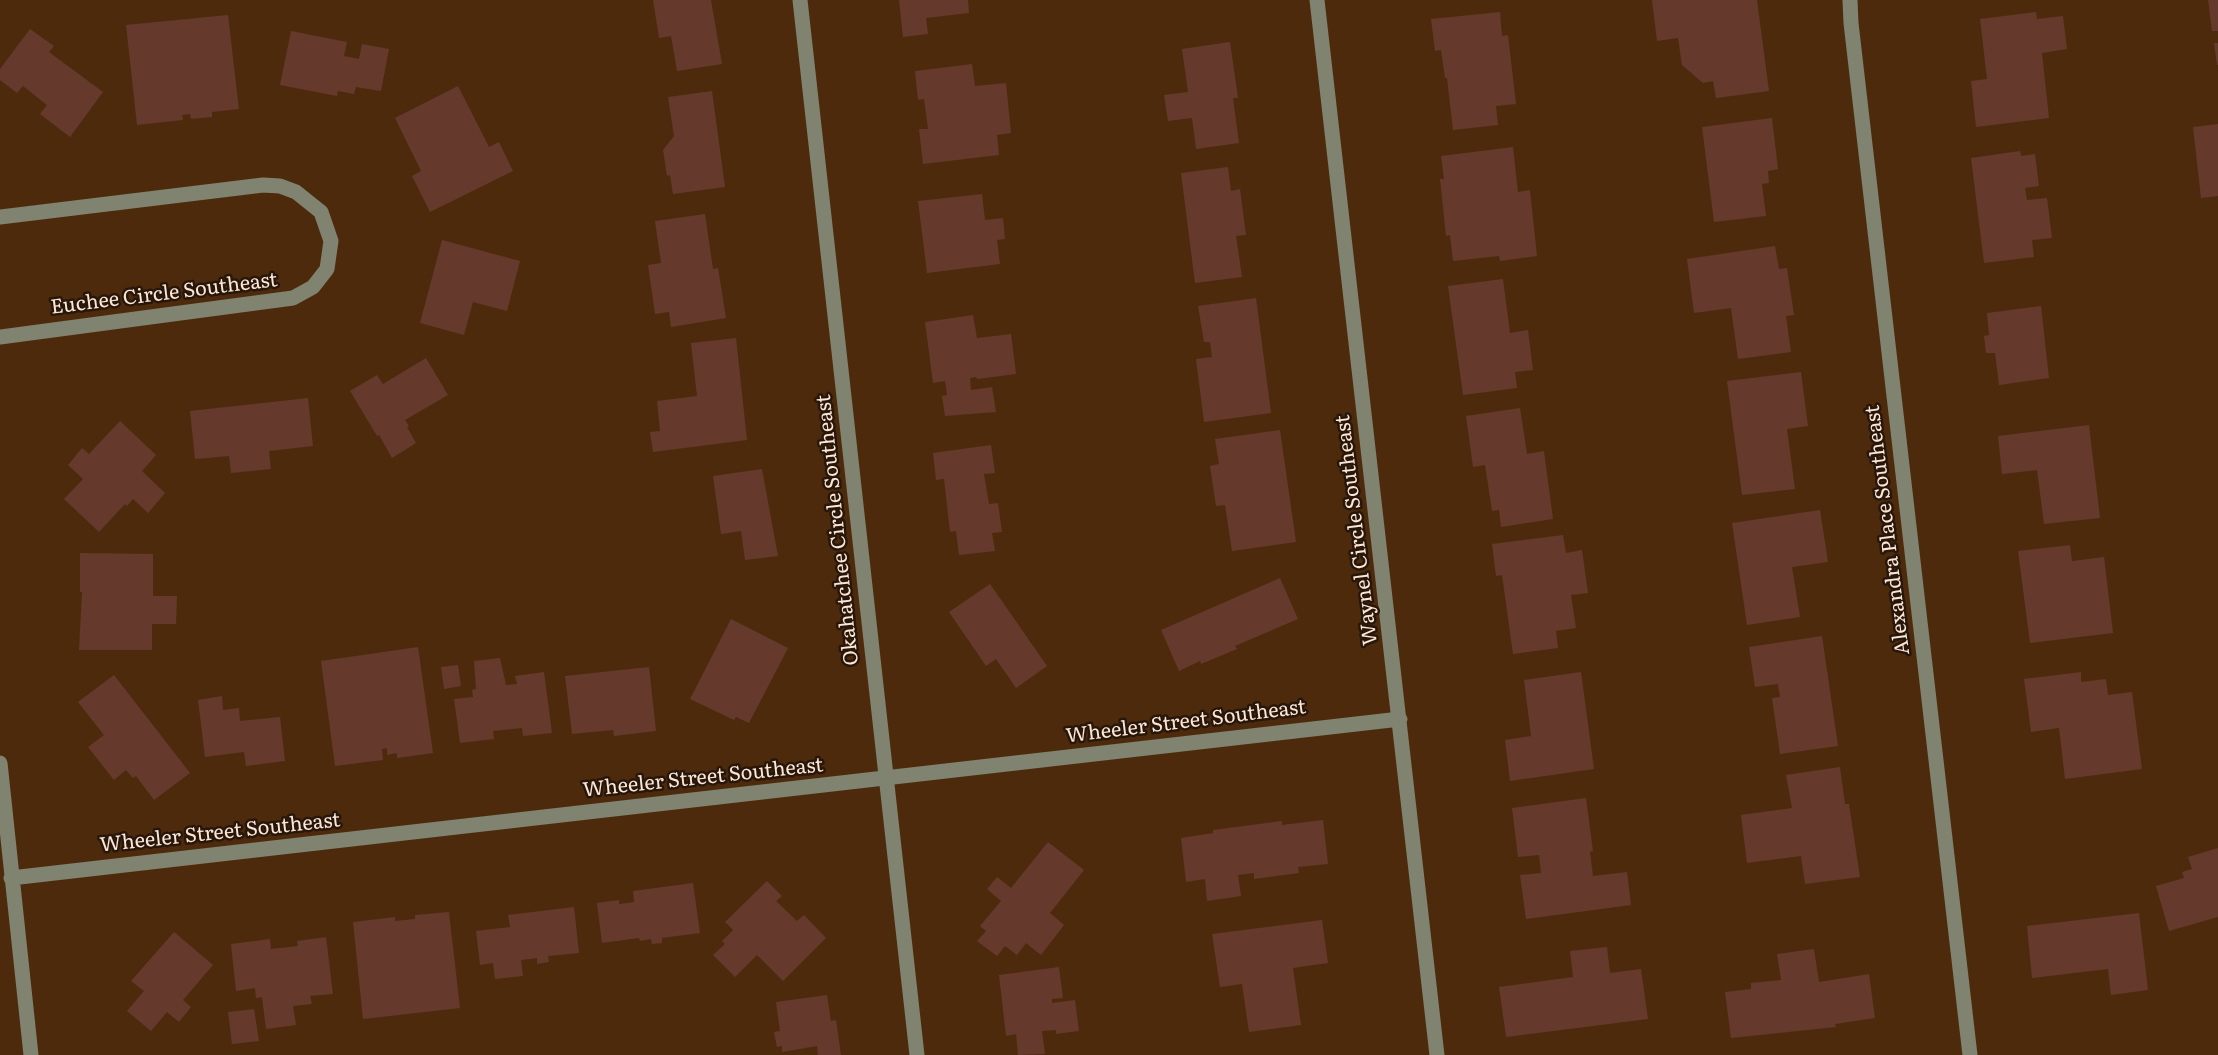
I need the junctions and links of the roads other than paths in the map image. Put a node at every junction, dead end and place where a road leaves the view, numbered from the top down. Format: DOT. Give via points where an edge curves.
graph roads {
  1 [pos="800,0"];
  2 [pos="1317,0"];
  3 [pos="1850,0"];
  4 [pos="0,217"];
  5 [pos="0,337"];
  6 [pos="1400,719"];
  7 [pos="0,764"];
  8 [pos="887,778"];
  9 [pos="11,878"];
  10 [pos="31,1055"];
  11 [pos="917,1055"];
  12 [pos="1437,1055"];
  13 [pos="1970,1055"];
  1 -- 8 [label="street, Okahatchee Circle Southeast"];
  2 -- 6 [label="street, Waynel Circle Southeast"];
  3 -- 13 [label="street, Alexandra Place Southeast"];
  4 -- 5 [label="street, Euchee Circle Southeast" via="280,186 296,192 321,212 331,241 327,269 313,287 293,298"];
  6 -- 8 [label="street, Wheeler Street Southeast"];
  6 -- 12 [label="street, Waynel Circle Southeast"];
  7 -- 9 [label="street"];
  8 -- 9 [label="street, Wheeler Street Southeast"];
  8 -- 11 [label="street, Okahatchee Circle Southeast"];
  9 -- 10 [label="street"];
}
